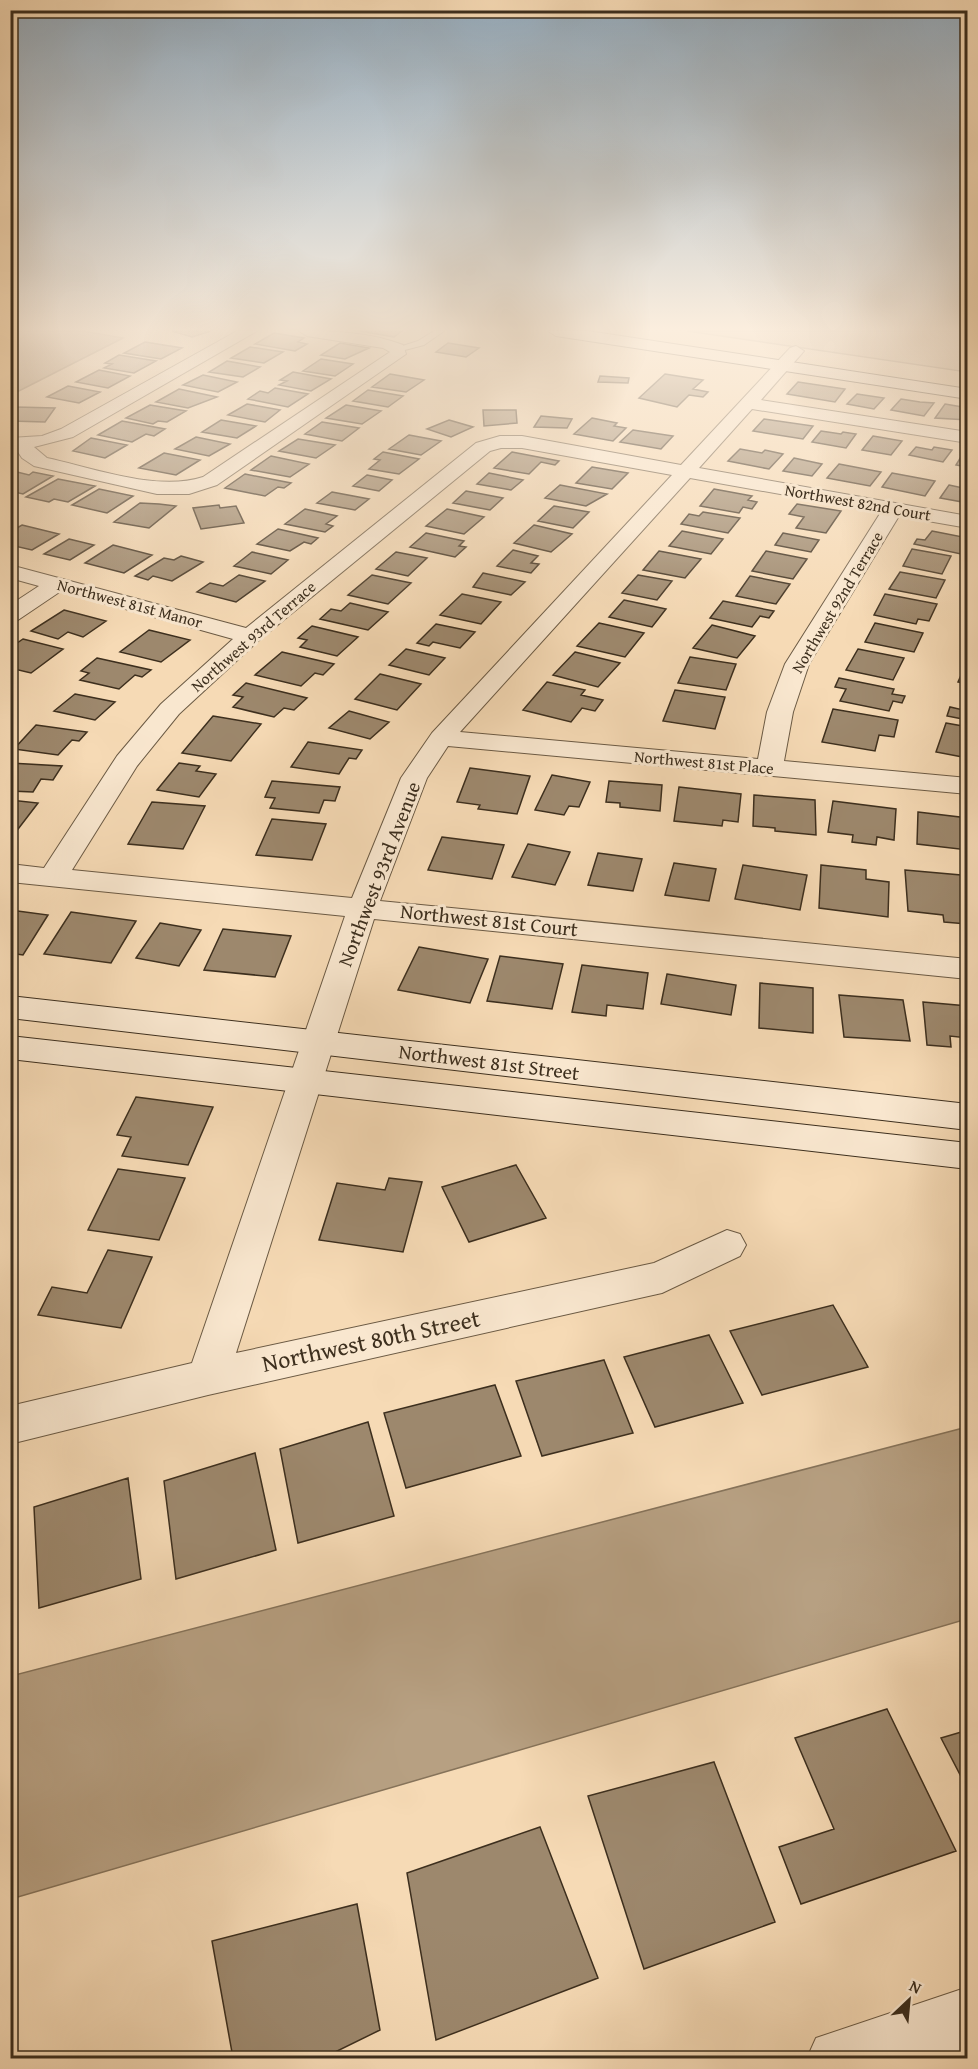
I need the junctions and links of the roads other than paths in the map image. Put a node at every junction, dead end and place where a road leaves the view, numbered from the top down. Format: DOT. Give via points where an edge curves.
graph roads {
  1 [pos="77,428"];
  2 [pos="289,428"];
  3 [pos="726,428"];
  4 [pos="902,428"];
  5 [pos="968,438"];
  6 [pos="500,442"];
  7 [pos="16,444"];
  8 [pos="685,472"];
  9 [pos="893,508"];
  10 [pos="968,522"];
  11 [pos="10,572"];
  12 [pos="57,584"];
  13 [pos="10,615"];
  14 [pos="250,636"];
  15 [pos="441,738"];
  16 [pos="769,768"];
  17 [pos="968,786"];
  18 [pos="10,873"];
  19 [pos="53,877"];
  20 [pos="363,907"];
  21 [pos="968,969"];
  22 [pos="10,1007"];
  23 [pos="318,1043"];
  24 [pos="10,1047"];
  25 [pos="305,1081"];
  26 [pos="968,1117"];
  27 [pos="968,1156"];
  28 [pos="727,1245"];
  29 [pos="208,1377"];
  30 [pos="10,1425"];
  31 [pos="959,2032"];
  32 [pos="836,2058"];
  1 -- 7 [label="street" via="44,441"];
  2 -- 7 [label="street" via="210,481 189,488 157,488 41,462"];
  3 -- 8 [label="street, Northwest 93rd Avenue"];
  4 -- 5 [label="street"];
  6 -- 8 [label="street, Northwest 82nd Court" via="522,441"];
  6 -- 14 [label="street, Northwest 93rd Terrace" via="483,447"];
  8 -- 9 [label="street, Northwest 82nd Court"];
  8 -- 15 [label="street, Northwest 93rd Avenue"];
  9 -- 10 [label="street, Northwest 82nd Court"];
  9 -- 16 [label="street, Northwest 92nd Terrace" via="797,664 780,712"];
  11 -- 12 [label="street, Northwest 81st Manor"];
  12 -- 13 [label="street"];
  12 -- 14 [label="street, Northwest 81st Manor"];
  14 -- 19 [label="street, Northwest 93rd Terrace" via="170,710 126,762"];
  15 -- 16 [label="street, Northwest 81st Place"];
  15 -- 20 [label="street, Northwest 93rd Avenue" via="414,778"];
  16 -- 17 [label="street, Northwest 81st Place"];
  18 -- 19 [label="street, Northwest 81st Court"];
  19 -- 20 [label="street, Northwest 81st Court"];
  20 -- 21 [label="street, Northwest 81st Court"];
  20 -- 23 [label="street, Northwest 93rd Avenue"];
  22 -- 23 [label="street, Northwest 81st Street"];
  23 -- 25 [label="street, Northwest 93rd Avenue"];
  23 -- 26 [label="street, Northwest 81st Street"];
  24 -- 25 [label="street, Northwest 81st Street"];
  25 -- 27 [label="street, Northwest 81st Street"];
  25 -- 29 [label="street, Northwest 93rd Avenue"];
  28 -- 29 [label="street, Northwest 80th Street" via="663,1277"];
  29 -- 30 [label="street, Northwest 80th Street"];
  31 -- 32 [label="street"];
}
